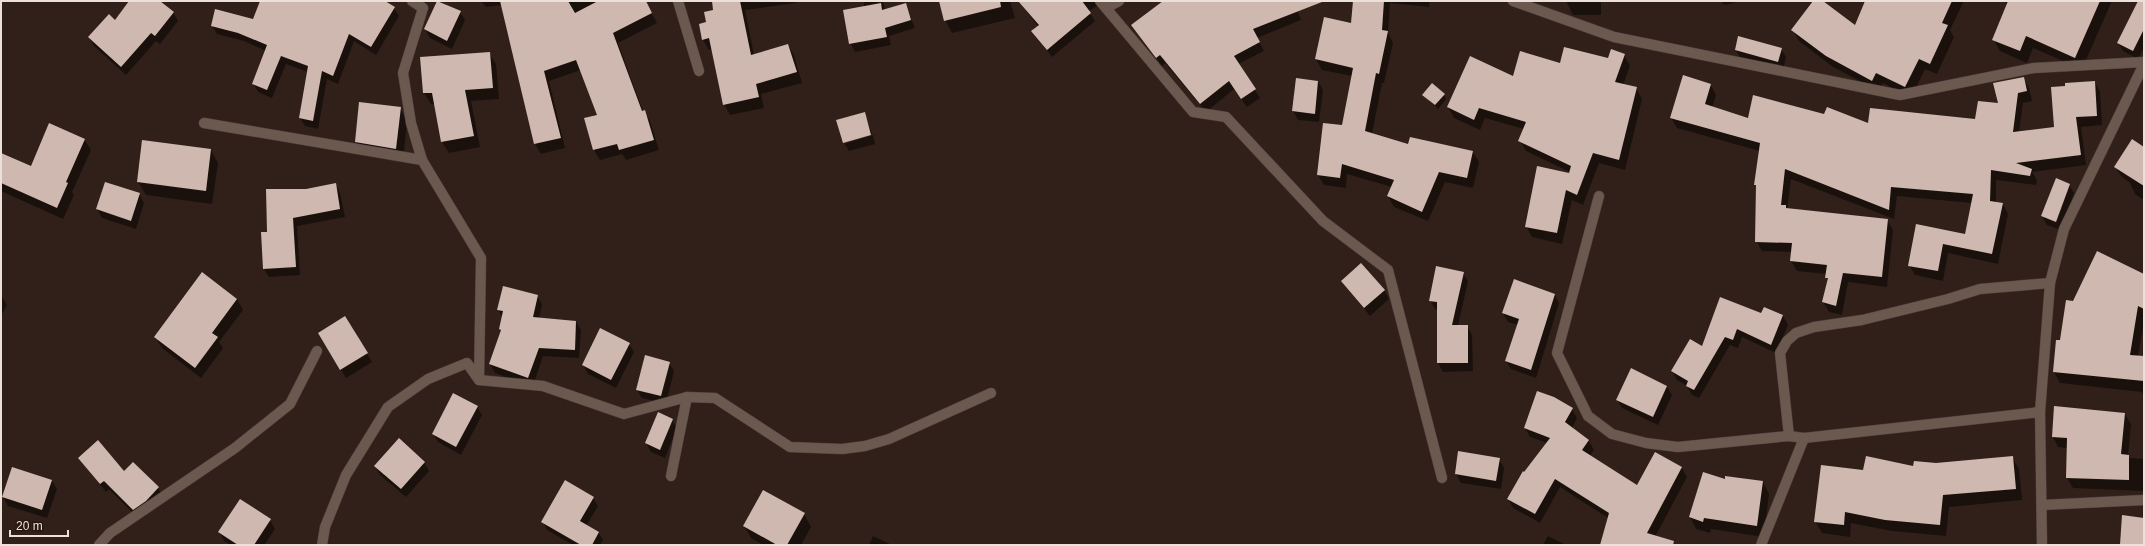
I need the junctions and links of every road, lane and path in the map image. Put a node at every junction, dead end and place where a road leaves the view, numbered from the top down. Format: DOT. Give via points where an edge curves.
graph roads {
  1 [pos="412,1"];
  2 [pos="678,1"];
  3 [pos="1119,1"];
  4 [pos="1513,1"];
  5 [pos="425,4"];
  6 [pos="1103,4"];
  7 [pos="2144,63"];
  8 [pos="699,71"];
  9 [pos="204,122"];
  10 [pos="422,160"];
  11 [pos="1599,196"];
  12 [pos="2050,283"];
  13 [pos="317,351"];
  14 [pos="479,380"];
  15 [pos="991,392"];
  16 [pos="687,397"];
  17 [pos="2040,412"];
  18 [pos="1789,436"];
  19 [pos="1804,438"];
  20 [pos="671,476"];
  21 [pos="1442,478"];
  22 [pos="2144,500"];
  23 [pos="2042,505"];
  24 [pos="99,545"];
  25 [pos="322,545"];
  26 [pos="1761,545"];
  27 [pos="2042,545"];
  1 -- 5 [label="street"];
  2 -- 8 [label="street"];
  3 -- 6 [label="street"];
  4 -- 7 [label="street" via="1614,37 1900,95 2034,68"];
  5 -- 10 [label="street" via="403,73 411,123"];
  6 -- 21 [label="street" via="1193,112 1226,117 1323,221 1388,270"];
  7 -- 12 [label="street" via="2064,229"];
  9 -- 10 [label="street"];
  10 -- 14 [label="street" via="481,258"];
  11 -- 18 [label="street" via="1557,353 1588,416 1612,434 1646,443 1678,447"];
  12 -- 17 [label="street"];
  12 -- 18 [label="street" via="1980,289 1948,300 1862,320 1814,327 1796,333 1787,341 1780,353"];
  13 -- 24 [label="street" via="290,404 235,448 110,533"];
  14 -- 16 [label="street" via="543,386 624,414"];
  14 -- 25 [label="street" via="467,363 428,379 388,407 346,475 325,528"];
  15 -- 16 [label="street" via="889,439 842,449 790,447 715,398"];
  16 -- 20 [label="street"];
  17 -- 19 [label="street"];
  17 -- 23 [label="street"];
  18 -- 19 [label="street"];
  19 -- 26 [label="street"];
  22 -- 23 [label="street"];
  23 -- 27 [label="street"];
}
